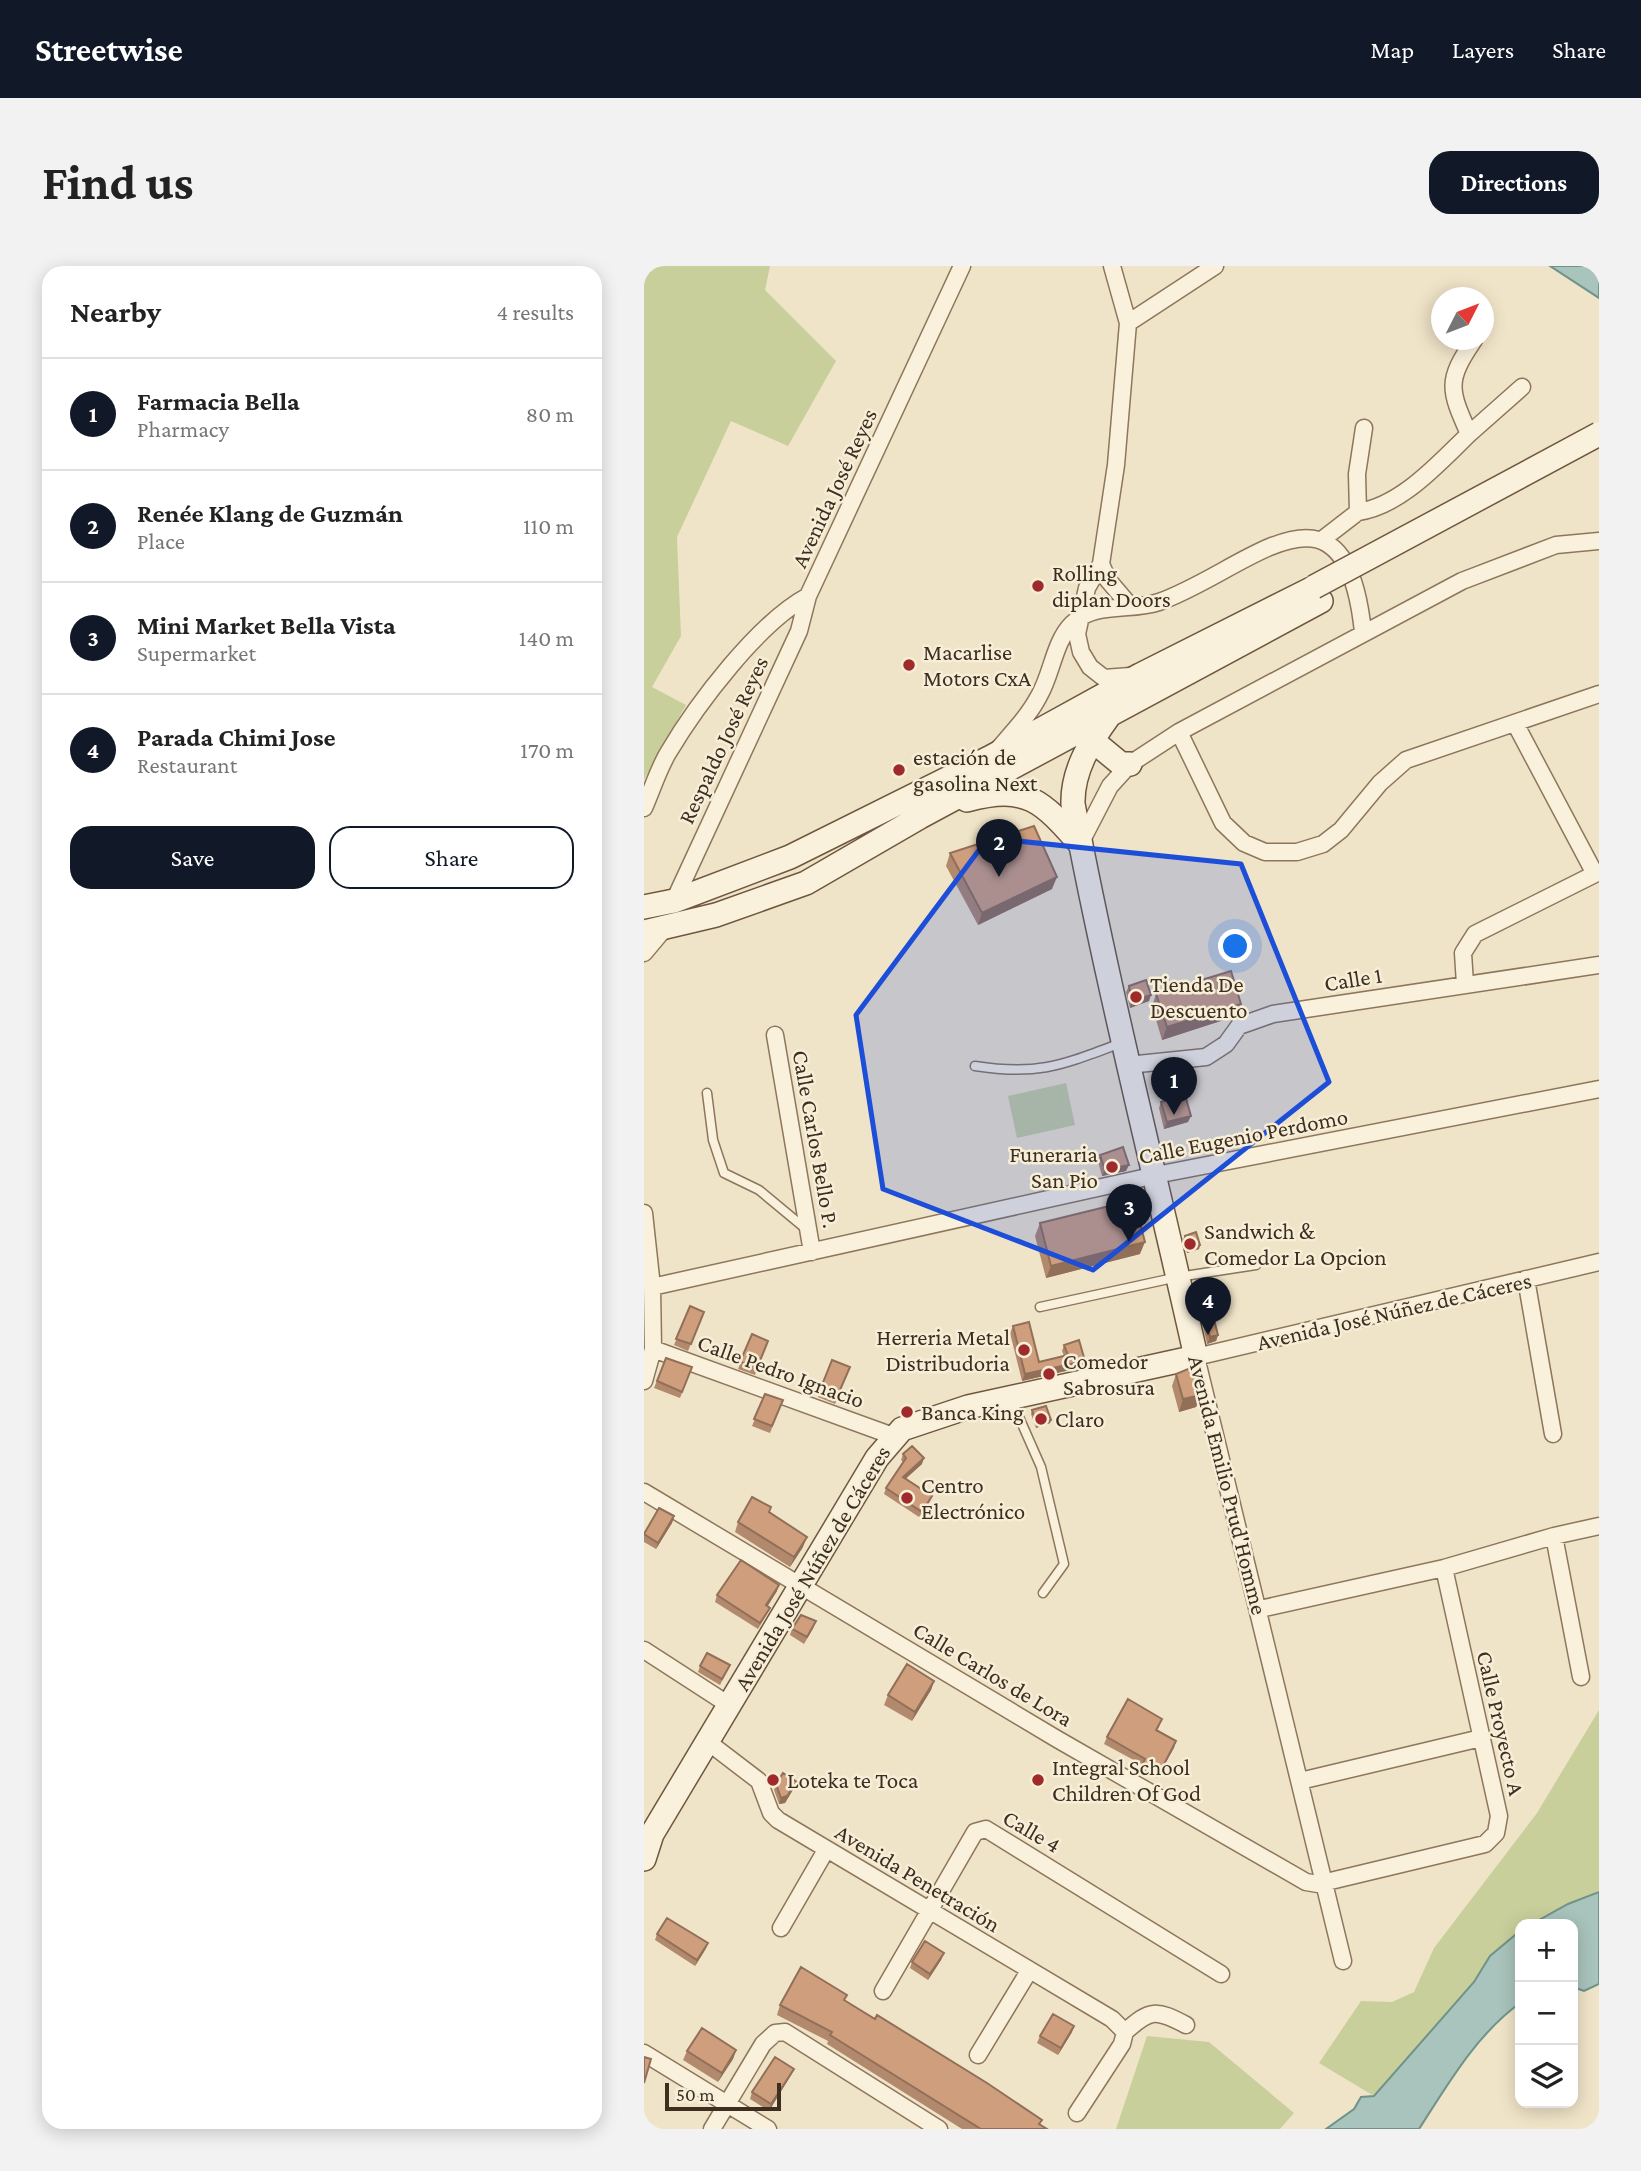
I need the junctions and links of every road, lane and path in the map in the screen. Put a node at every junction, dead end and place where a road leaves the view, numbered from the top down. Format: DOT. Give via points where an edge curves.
graph roads {
  1 [pos="962,266"];
  2 [pos="1112,266"];
  3 [pos="1215,266"];
  4 [pos="1128,323"];
  5 [pos="1467,350"];
  6 [pos="1522,387"];
  7 [pos="1364,428"];
  8 [pos="1469,434"];
  9 [pos="1599,434"];
  10 [pos="1599,451"];
  11 [pos="1358,512"];
  12 [pos="1323,539"];
  13 [pos="1599,541"];
  14 [pos="1101,564"];
  15 [pos="1318,594"];
  16 [pos="808,596"];
  17 [pos="1130,607"];
  18 [pos="1081,616"];
  19 [pos="1363,632"];
  20 [pos="1140,675"];
  21 [pos="1599,694"];
  22 [pos="1109,716"];
  23 [pos="1516,725"];
  24 [pos="1179,732"];
  25 [pos="1092,740"];
  26 [pos="991,757"];
  27 [pos="1130,764"];
  28 [pos="644,808"];
  29 [pos="920,817"];
  30 [pos="1080,844"];
  31 [pos="1597,873"];
  32 [pos="674,901"];
  33 [pos="644,907"];
  34 [pos="655,930"];
  35 [pos="644,953"];
  36 [pos="1599,965"];
  37 [pos="1465,984"];
  38 [pos="775,1035"];
  39 [pos="1123,1042"];
  40 [pos="1128,1065"];
  41 [pos="975,1066"];
  42 [pos="1599,1089"];
  43 [pos="707,1093"];
  44 [pos="1156,1175"];
  45 [pos="644,1213"];
  46 [pos="808,1230"];
  47 [pos="812,1252"];
  48 [pos="1599,1262"];
  49 [pos="1256,1265"];
  50 [pos="1178,1277"];
  51 [pos="1526,1279"];
  52 [pos="652,1287"];
  53 [pos="1040,1307"];
  54 [pos="653,1349"];
  55 [pos="1196,1357"];
  56 [pos="644,1381"];
  57 [pos="1011,1399"];
  58 [pos="1553,1434"];
  59 [pos="893,1436"];
  60 [pos="644,1492"];
  61 [pos="1599,1527"];
  62 [pos="1554,1536"];
  63 [pos="1444,1568"];
  64 [pos="801,1585"];
  65 [pos="1043,1593"];
  66 [pos="1260,1609"];
  67 [pos="644,1650"];
  68 [pos="1581,1677"];
  69 [pos="729,1705"];
  70 [pos="1481,1738"];
  71 [pos="708,1742"];
  72 [pos="1300,1781"];
  73 [pos="827,1850"];
  74 [pos="644,1859"];
  75 [pos="1323,1884"];
  76 [pos="929,1909"];
  77 [pos="782,1928"];
  78 [pos="1343,1961"];
  79 [pos="1029,1971"];
  80 [pos="1221,1973"];
  81 [pos="883,1990"];
  82 [pos="1186,2025"];
  83 [pos="1125,2032"];
  84 [pos="644,2053"];
  85 [pos="978,2055"];
  86 [pos="727,2104"];
  87 [pos="1077,2113"];
  88 [pos="712,2129"];
  89 [pos="768,2129"];
  90 [pos="939,2129"];
  1 -- 16 [label="street, Avenida José Reyes"];
  2 -- 4 [label="street"];
  3 -- 4 [label="street"];
  4 -- 14 [label="street" via="1116,465"];
  5 -- 8 [label="street" via="1451,384"];
  6 -- 8 [label="street"];
  7 -- 11 [label="street" via="1357,474"];
  8 -- 11 [label="street" via="1392,501"];
  9 -- 15 [label="main road, bridge"];
  10 -- 15 [label="main road"];
  11 -- 12 [label="street"];
  12 -- 17 [label="street" via="1299,537 1276,543 1193,588 1156,604"];
  12 -- 19 [label="street" via="1340,557 1360,596"];
  13 -- 19 [label="street" via="1556,545 1462,581"];
  14 -- 17 [label="street"];
  14 -- 18 [label="street" via="1087,589"];
  15 -- 20 [label="main road"];
  15 -- 22 [label="main road"];
  16 -- 28 [label="street, Avenida José Reyes" via="779,615 713,687 667,754"];
  16 -- 32 [label="street, Respaldo José Reyes" via="799,631"];
  17 -- 18 [label="street"];
  18 -- 20 [label="street" via="1077,634 1090,667 1104,678"];
  18 -- 26 [label="street" via="1062,639 1039,698"];
  19 -- 24 [label="street"];
  20 -- 26 [label="main road"];
  21 -- 23 [label="street"];
  22 -- 25 [label="main road, Avenida Emilio Prud'Homme"];
  22 -- 29 [label="main road"];
  23 -- 24 [label="street" via="1406,760 1380,783 1341,831 1323,844 1297,852 1265,852 1244,843 1223,823"];
  23 -- 31 [label="street"];
  24 -- 27 [label="street"];
  25 -- 27 [label="main road" via="1121,764"];
  25 -- 30 [label="main road, Avenida Emilio Prud'Homme" via="1073,785"];
  26 -- 32 [label="main road" via="790,857"];
  27 -- 30 [label="street" via="1110,786"];
  29 -- 30 [label="main road" via="970,799 1014,792 1036,799"];
  29 -- 34 [label="main road" via="806,883 716,915"];
  30 -- 39 [label="main road, Avenida Emilio Prud'Homme"];
  31 -- 37 [label="street" via="1475,934 1463,953"];
  32 -- 33 [label="main road"];
  34 -- 35 [label="street"];
  36 -- 37 [label="street, Calle 1"];
  37 -- 40 [label="street, Calle 1" via="1273,1014 1239,1026 1226,1044 1206,1057"];
  38 -- 46 [label="street, Calle Carlos Bello P."];
  39 -- 40 [label="main road, Avenida Emilio Prud'Homme"];
  39 -- 41 [label="lane" via="1058,1066 1016,1072"];
  40 -- 44 [label="main road, Avenida Emilio Prud'Homme"];
  42 -- 44 [label="street, Calle Eugenio Perdomo"];
  43 -- 46 [label="lane" via="713,1140 724,1173 759,1190"];
  44 -- 47 [label="street, Calle Eugenio Perdomo"];
  44 -- 50 [label="main road, Avenida Emilio Prud'Homme"];
  45 -- 52 [label="street"];
  46 -- 47 [label="street, Calle Carlos Bello P."];
  47 -- 52 [label="street, Calle Eugenio Perdomo"];
  48 -- 51 [label="street, Avenida José Núñez de Cáceres"];
  49 -- 50 [label="lane"];
  50 -- 53 [label="lane"];
  50 -- 55 [label="main road, Avenida Emilio Prud'Homme"];
  51 -- 55 [label="street, Avenida José Núñez de Cáceres"];
  51 -- 58 [label="street"];
  52 -- 54 [label="street"];
  54 -- 56 [label="street"];
  54 -- 59 [label="street, Calle Pedro Ignacio"];
  55 -- 57 [label="main road, Avenida José Núñez de Cáceres"];
  55 -- 66 [label="street, Avenida Emilio Prud'Homme"];
  57 -- 59 [label="main road, Avenida José Núñez de Cáceres" via="968,1407"];
  57 -- 65 [label="lane" via="1041,1467 1064,1564"];
  59 -- 64 [label="main road, Avenida José Núñez de Cáceres"];
  60 -- 64 [label="street, Calle Carlos de Lora"];
  61 -- 62 [label="street"];
  62 -- 63 [label="street"];
  62 -- 68 [label="street"];
  63 -- 66 [label="street"];
  63 -- 70 [label="street, Calle Proyecto A"];
  64 -- 69 [label="main road, Avenida José Núñez de Cáceres"];
  64 -- 75 [label="street, Calle Carlos de Lora" via="1306,1882"];
  66 -- 72 [label="street, Avenida Emilio Prud'Homme"];
  67 -- 69 [label="street"];
  69 -- 71 [label="main road, Avenida José Núñez de Cáceres"];
  70 -- 72 [label="street"];
  70 -- 75 [label="street, Calle Proyecto A" via="1499,1816 1492,1838"];
  71 -- 73 [label="street, Avenida Penetración" via="759,1781 778,1820"];
  71 -- 74 [label="main road, Avenida José Núñez de Cáceres" via="652,1834"];
  72 -- 75 [label="street, Avenida Emilio Prud'Homme"];
  73 -- 76 [label="street, Avenida Penetración"];
  73 -- 77 [label="street"];
  75 -- 78 [label="street, Avenida Emilio Prud'Homme"];
  76 -- 79 [label="street, Avenida Penetración"];
  76 -- 80 [label="street, Calle 4" via="975,1832 986,1829"];
  76 -- 81 [label="street, Calle 4"];
  79 -- 83 [label="street, Avenida Penetración" via="1122,2025"];
  79 -- 85 [label="street"];
  82 -- 83 [label="street" via="1156,2012 1143,2015"];
  83 -- 87 [label="street" via="1122,2044"];
  84 -- 86 [label="street"];
  86 -- 88 [label="street"];
  86 -- 89 [label="street"];
  86 -- 90 [label="street" via="769,2037 785,2032"];
}
